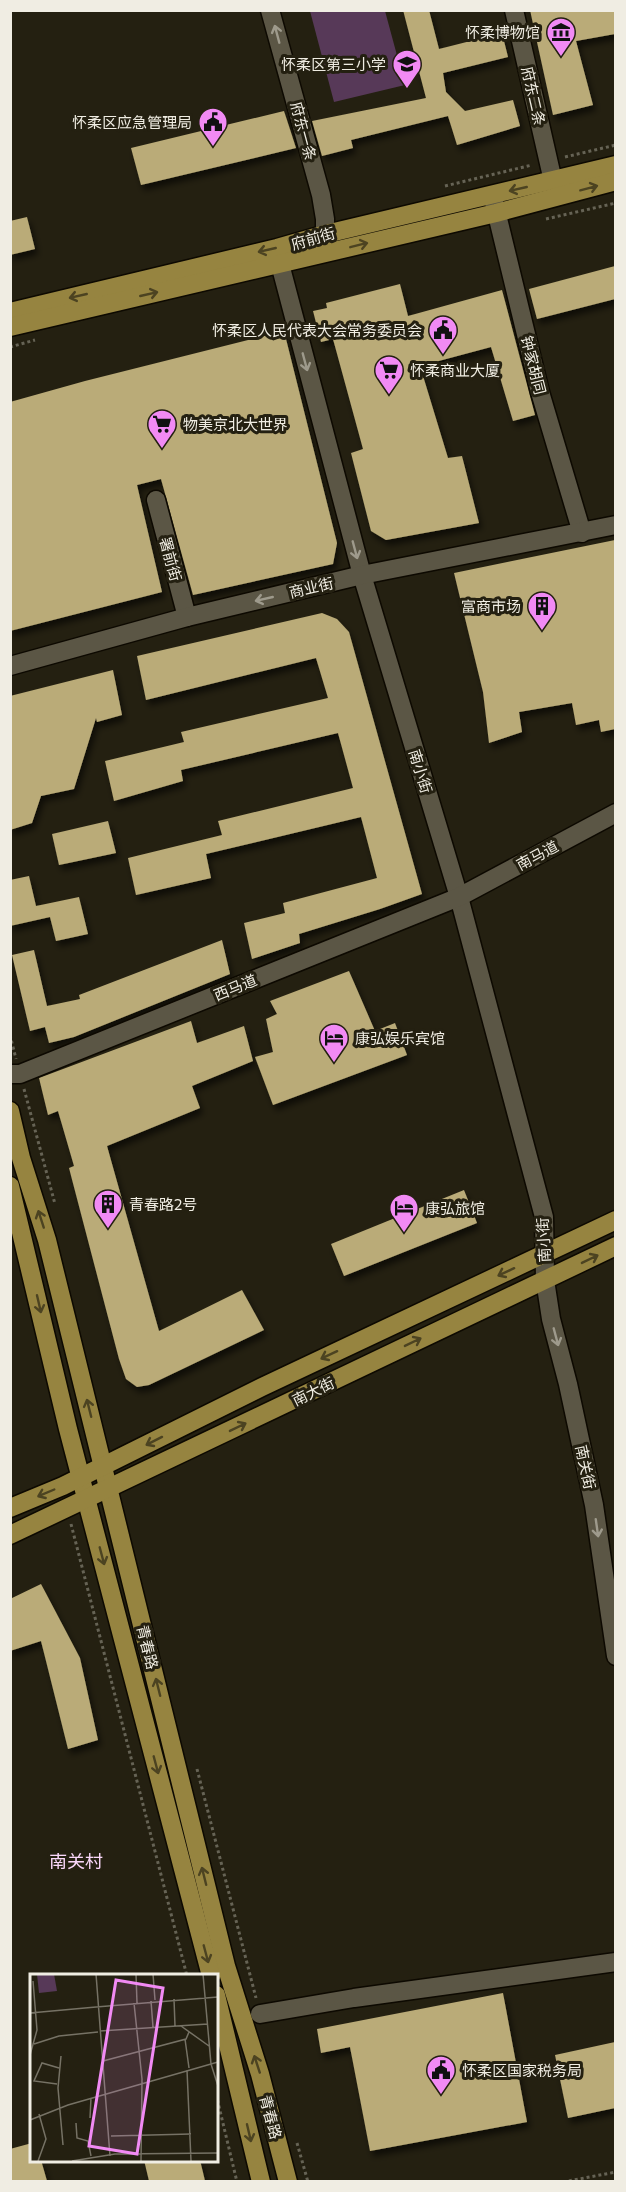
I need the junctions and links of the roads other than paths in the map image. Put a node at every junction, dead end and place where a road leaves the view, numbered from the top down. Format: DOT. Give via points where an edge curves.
graph roads {
  1 [pos="270,10"];
  2 [pos="514,10"];
  3 [pos="615,165"];
  4 [pos="554,181"];
  5 [pos="615,181"];
  6 [pos="494,204"];
  7 [pos="326,234"];
  8 [pos="325,254"];
  9 [pos="280,264"];
  10 [pos="10,312"];
  11 [pos="10,327"];
  12 [pos="156,500"];
  13 [pos="615,525"];
  14 [pos="582,533"];
  15 [pos="362,575"];
  16 [pos="187,617"];
  17 [pos="10,666"];
  18 [pos="615,813"];
  19 [pos="459,897"];
  20 [pos="10,1074"];
  21 [pos="10,1111"];
  22 [pos="10,1186"];
  23 [pos="615,1220"];
  24 [pos="615,1246"];
  25 [pos="545,1253"];
  26 [pos="545,1280"];
  27 [pos="103,1465"];
  28 [pos="81,1477"];
  29 [pos="108,1487"];
  30 [pos="87,1500"];
  31 [pos="10,1508"];
  32 [pos="10,1535"];
  33 [pos="615,1656"];
  34 [pos="615,1962"];
  35 [pos="211,1974"];
  36 [pos="218,2003"];
  37 [pos="260,2014"];
  38 [pos="261,2181"];
  39 [pos="288,2181"];
  7 -- 1 [label="street, 府东一条, one-way" via="321,195"];
  2 -- 4 [label="street, 府东二条"];
  3 -- 4 [label="main road, 府前街"];
  4 -- 6 [label="main road, 府前街, one-way"];
  6 -- 5 [label="main road, 府前街, one-way"];
  6 -- 7 [label="main road, 府前街"];
  8 -- 6 [label="main road, 府前街, one-way"];
  6 -- 14 [label="street, 钟家胡同" via="540,392"];
  7 -- 8 [label="street, 府东一条"];
  7 -- 10 [label="main road, 府前街, one-way"];
  8 -- 9 [label="main road, 府前街"];
  11 -- 9 [label="main road, 府前街, one-way"];
  9 -- 15 [label="street, 南小街, one-way"];
  12 -- 16 [label="street, 署前街"];
  13 -- 14 [label="street, 商业街"];
  14 -- 15 [label="street, 商业街"];
  15 -- 16 [label="street, 商业街, one-way"];
  15 -- 19 [label="street, 南小街"];
  16 -- 17 [label="street, 商业街"];
  18 -- 19 [label="street, 南马道"];
  19 -- 20 [label="street, 西马道" via="20,1074"];
  19 -- 25 [label="street, 南小街" via="543,1217"];
  27 -- 21 [label="main road, 青春路, one-way" via="47,1240"];
  22 -- 28 [label="main road, 青春路, one-way"];
  23 -- 25 [label="main road, 南大街"];
  26 -- 24 [label="main road, 南大街, one-way"];
  25 -- 26 [label="street, 南小街"];
  25 -- 27 [label="main road, 南大街, one-way"];
  29 -- 26 [label="main road, 南大街, one-way"];
  26 -- 33 [label="street, 南关街, one-way" via="594,1505"];
  27 -- 28 [label="main road, 南大街"];
  27 -- 29 [label="main road, 青春路"];
  28 -- 30 [label="main road, 青春路"];
  28 -- 31 [label="main road, 南大街, one-way"];
  29 -- 30 [label="main road, 南大街"];
  39 -- 29 [label="main road, 青春路, one-way" via="226,1966"];
  30 -- 32 [label="main road, 南大街"];
  30 -- 35 [label="main road, 青春路, one-way"];
  34 -- 37 [label="street"];
  36 -- 38 [label="main road, 青春路, one-way"];
}
